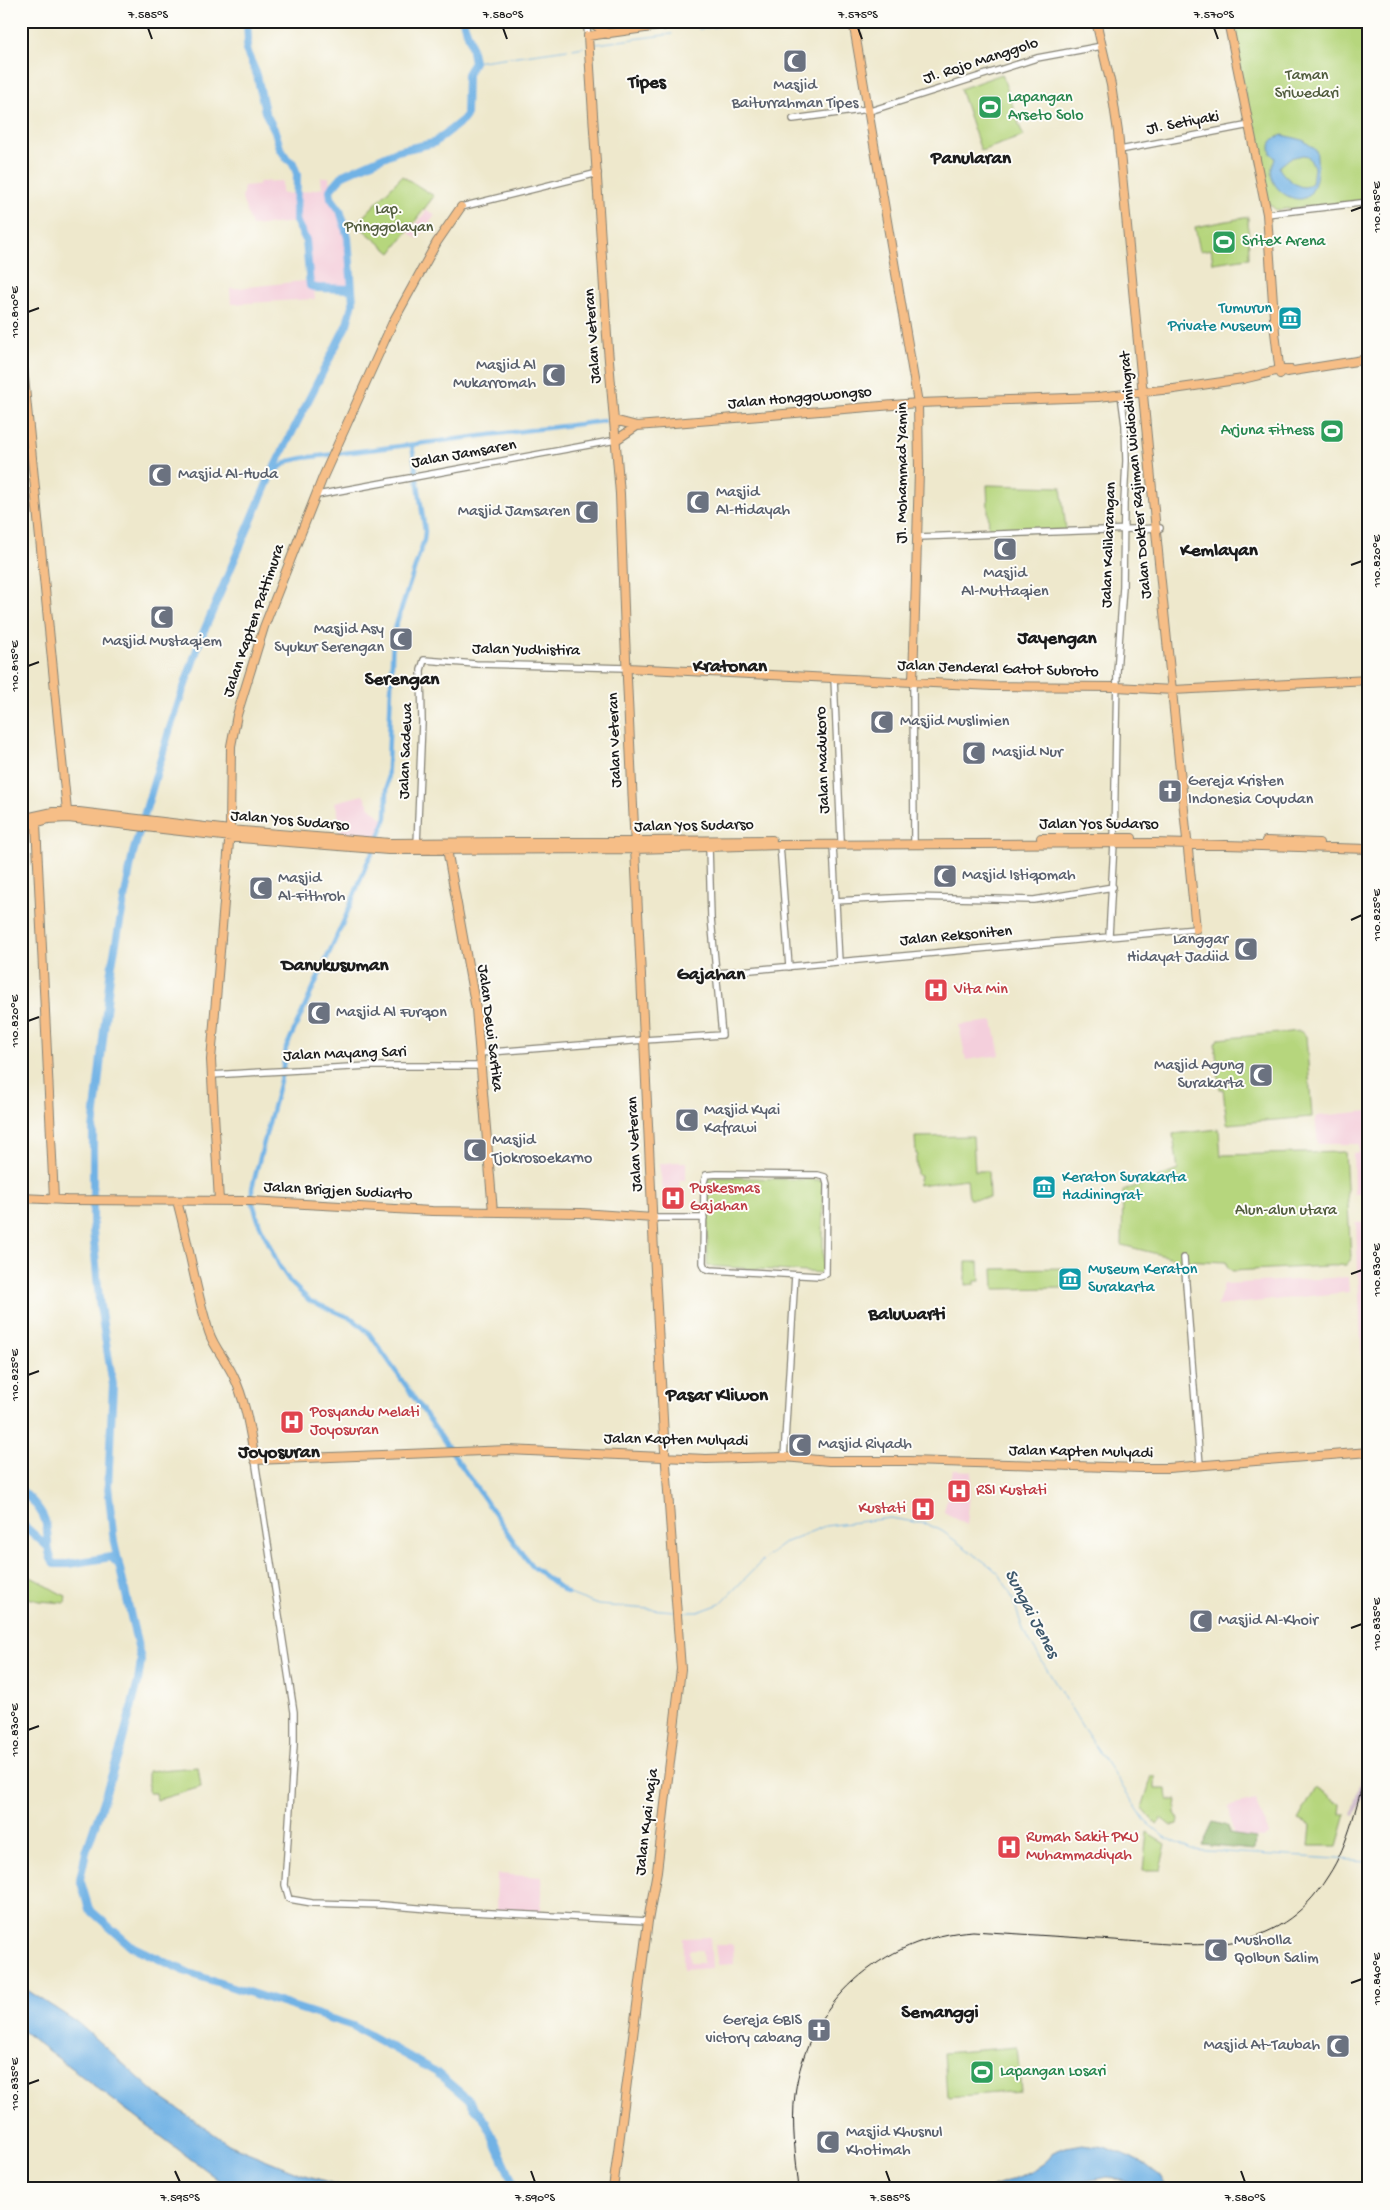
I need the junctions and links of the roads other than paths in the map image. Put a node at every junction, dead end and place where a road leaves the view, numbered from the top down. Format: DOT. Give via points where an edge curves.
graph roads {
  1 [pos="588,21"];
  2 [pos="695,21"];
  3 [pos="853,21"];
  4 [pos="1096,21"];
  5 [pos="1228,21"];
  6 [pos="608,34"];
  7 [pos="588,36"];
  8 [pos="1102,46"];
  9 [pos="869,110"];
  10 [pos="793,119"];
  11 [pos="1250,125"];
  12 [pos="1120,150"];
  13 [pos="598,173"];
  14 [pos="1369,202"];
  15 [pos="461,207"];
  16 [pos="1267,214"];
  17 [pos="21,347"];
  18 [pos="1369,359"];
  19 [pos="1279,372"];
  20 [pos="1142,393"];
  21 [pos="1121,395"];
  22 [pos="918,403"];
  23 [pos="614,420"];
  24 [pos="637,426"];
  25 [pos="616,440"];
  26 [pos="317,495"];
  27 [pos="1123,528"];
  28 [pos="1158,528"];
  29 [pos="918,537"];
  30 [pos="424,660"];
  31 [pos="627,668"];
  32 [pos="834,678"];
  33 [pos="1369,680"];
  34 [pos="913,682"];
  35 [pos="1116,687"];
  36 [pos="1173,690"];
  37 [pos="68,815"];
  38 [pos="21,818"];
  39 [pos="36,823"];
  40 [pos="152,824"];
  41 [pos="21,827"];
  42 [pos="229,834"];
  43 [pos="1114,840"];
  44 [pos="1188,841"];
  45 [pos="837,842"];
  46 [pos="914,842"];
  47 [pos="1290,844"];
  48 [pos="1369,844"];
  49 [pos="780,845"];
  50 [pos="417,846"];
  51 [pos="522,846"];
  52 [pos="634,846"];
  53 [pos="709,847"];
  54 [pos="447,849"];
  55 [pos="1369,849"];
  56 [pos="1112,887"];
  57 [pos="835,900"];
  58 [pos="1196,929"];
  59 [pos="1109,936"];
  60 [pos="839,962"];
  61 [pos="789,967"];
  62 [pos="718,973"];
  63 [pos="644,1040"];
  64 [pos="480,1053"];
  65 [pos="481,1066"];
  66 [pos="211,1075"];
  67 [pos="21,1198"];
  68 [pos="54,1199"];
  69 [pos="177,1201"];
  70 [pos="219,1201"];
  71 [pos="493,1212"];
  72 [pos="653,1218"];
  73 [pos="704,1218"];
  74 [pos="1184,1258"];
  75 [pos="794,1275"];
  76 [pos="1369,1452"];
  77 [pos="666,1457"];
  78 [pos="784,1457"];
  79 [pos="254,1460"];
  80 [pos="1200,1465"];
  81 [pos="648,1921"];
  82 [pos="613,2189"];
  1 -- 6 [label="main road"];
  1 -- 7 [label="street, Jalan Veteran"];
  2 -- 6 [label="main road"];
  3 -- 9 [label="main road, Jl. Mohammad Yamin"];
  4 -- 8 [label="main road, Jalan Dokter Rajiman Widiodiningrat"];
  5 -- 11 [label="main road"];
  6 -- 7 [label="main road"];
  7 -- 13 [label="main road, Jalan Veteran"];
  8 -- 9 [label="street, Jl. Rojo Manggolo" via="1045,56"];
  8 -- 12 [label="main road, Jalan Dokter Rajiman Widiodiningrat"];
  9 -- 10 [label="street, Jl. Rojo Manggolo"];
  9 -- 22 [label="main road, Jl. Mohammad Yamin"];
  11 -- 12 [label="street, Jl. Setiyaki"];
  11 -- 16 [label="main road"];
  12 -- 20 [label="main road, Jalan Dokter Rajiman Widiodiningrat"];
  13 -- 15 [label="street"];
  13 -- 23 [label="main road, Jalan Veteran"];
  14 -- 16 [label="street"];
  15 -- 26 [label="main road, Jalan Kapten Pattimura" via="436,242 393,322"];
  16 -- 19 [label="main road"];
  17 -- 37 [label="main road"];
  18 -- 19 [label="main road, Jalan Honggowongso"];
  19 -- 20 [label="main road, Jalan Honggowongso"];
  20 -- 21 [label="main road, Jalan Honggowongso"];
  20 -- 28 [label="main road, Jalan Dokter Rajiman Widiodiningrat"];
  21 -- 22 [label="main road, Jalan Honggowongso"];
  21 -- 27 [label="street, Jalan Kalilarangan" via="1126,439"];
  22 -- 24 [label="main road, Jalan Honggowongso"];
  22 -- 29 [label="main road, Jl. Mohammad Yamin"];
  23 -- 24 [label="main road, Jalan Honggowongso"];
  23 -- 25 [label="main road, Jalan Veteran"];
  24 -- 25 [label="main road"];
  25 -- 26 [label="street, Jalan Jamsaren"];
  25 -- 31 [label="main road, Jalan Veteran"];
  26 -- 42 [label="main road, Jalan Kapten Pattimura" via="264,627 236,721 230,754"];
  27 -- 28 [label="street"];
  27 -- 29 [label="street"];
  27 -- 35 [label="street, Jalan Kalilarangan" via="1123,587"];
  28 -- 36 [label="main road, Jalan Dokter Rajiman Widiodiningrat"];
  29 -- 34 [label="main road, Jl. Mohammad Yamin"];
  30 -- 31 [label="street, Jalan Yudhistira"];
  30 -- 50 [label="street, Jalan Sadewa" via="420,670 422,738"];
  31 -- 32 [label="main road, Jalan Jenderal Gatot Subroto"];
  31 -- 52 [label="main road, Jalan Veteran"];
  32 -- 34 [label="main road, Jalan Jenderal Gatot Subroto"];
  32 -- 45 [label="street, Jalan Madukoro"];
  33 -- 36 [label="main road, Jalan Jenderal Gatot Subroto"];
  34 -- 35 [label="main road, Jalan Jenderal Gatot Subroto" via="1007,687"];
  34 -- 46 [label="street, Jl. Mohammad Yamin"];
  35 -- 36 [label="main road, Jalan Jenderal Gatot Subroto"];
  35 -- 43 [label="street, Jalan Kalilarangan"];
  36 -- 44 [label="main road, Jalan Dokter Rajiman Widiodiningrat"];
  37 -- 38 [label="main road, Jalan Yos Sudarso" via="47,813"];
  37 -- 39 [label="main road"];
  37 -- 40 [label="main road, Jalan Yos Sudarso"];
  39 -- 41 [label="main road"];
  39 -- 68 [label="main road"];
  40 -- 42 [label="main road, Jalan Yos Sudarso"];
  40 -- 42 [label="main road, Jalan Yos Sudarso" via="161,829"];
  42 -- 50 [label="main road, Jalan Yos Sudarso" via="377,846"];
  42 -- 66 [label="main road, Jalan Kapten Pattimura"];
  43 -- 44 [label="main road, Jalan Yos Sudarso"];
  43 -- 46 [label="main road, Jalan Yos Sudarso"];
  43 -- 56 [label="street, Jalan Kalilarangan"];
  44 -- 47 [label="main road, Jalan Yos Sudarso"];
  44 -- 58 [label="main road, Jalan Dokter Rajiman Widiodiningrat"];
  45 -- 46 [label="main road, Jalan Yos Sudarso"];
  45 -- 49 [label="main road, Jalan Yos Sudarso"];
  45 -- 52 [label="main road, Jalan Yos Sudarso"];
  45 -- 57 [label="street, Jalan Madukoro"];
  47 -- 48 [label="main road, Jalan Yos Sudarso"];
  47 -- 55 [label="main road, Jalan Yos Sudarso"];
  49 -- 53 [label="main road, Jalan Yos Sudarso"];
  49 -- 61 [label="street"];
  50 -- 51 [label="main road, Jalan Yos Sudarso"];
  50 -- 54 [label="main road, Jalan Yos Sudarso"];
  51 -- 52 [label="main road, Jalan Yos Sudarso"];
  51 -- 54 [label="main road, Jalan Yos Sudarso"];
  52 -- 53 [label="main road, Jalan Yos Sudarso"];
  52 -- 63 [label="main road, Jalan Veteran"];
  53 -- 62 [label="street" via="710,918"];
  54 -- 64 [label="main road, Jalan Dewi Sartika" via="475,1004"];
  56 -- 57 [label="street" via="1034,900 910,897"];
  56 -- 59 [label="street, Jalan Kalilarangan"];
  57 -- 60 [label="street, Jalan Madukoro"];
  58 -- 59 [label="street, Jalan Reksoniten"];
  59 -- 60 [label="street, Jalan Reksoniten"];
  60 -- 61 [label="street, Jalan Reksoniten"];
  61 -- 62 [label="street, Jalan Reksoniten"];
  62 -- 63 [label="street" via="722,1035"];
  63 -- 64 [label="street"];
  63 -- 72 [label="main road, Jalan Veteran"];
  64 -- 65 [label="main road, Jalan Dewi Sartika"];
  65 -- 66 [label="street, Jalan Mayang Sari" via="368,1066"];
  65 -- 71 [label="main road, Jalan Dewi Sartika"];
  66 -- 70 [label="main road, Jalan Kapten Pattimura"];
  67 -- 68 [label="main road, Jalan Brigjen Sudiarto"];
  68 -- 69 [label="main road, Jalan Brigjen Sudiarto"];
  69 -- 70 [label="main road, Jalan Brigjen Sudiarto"];
  69 -- 79 [label="main road" via="205,1318 212,1339 240,1392"];
  70 -- 71 [label="main road, Jalan Brigjen Sudiarto"];
  71 -- 72 [label="main road, Jalan Brigjen Sudiarto"];
  72 -- 73 [label="street"];
  72 -- 77 [label="main road, Jalan Veteran"];
  73 -- 75 [label="street" via="705,1268"];
  73 -- 75 [label="street" via="706,1175 825,1177 827,1270 822,1276"];
  74 -- 80 [label="street"];
  75 -- 78 [label="street"];
  76 -- 80 [label="main road, Jalan Kapten Mulyadi"];
  77 -- 78 [label="main road, Jalan Kapten Mulyadi"];
  77 -- 79 [label="main road, Jalan Kapten Mulyadi" via="508,1450"];
  77 -- 81 [label="main road, Jalan Kyai Maja" via="678,1610 680,1684"];
  78 -- 80 [label="main road, Jalan Kapten Mulyadi" via="1096,1468"];
  79 -- 81 [label="street" via="294,1712 285,1885 289,1899 312,1903"];
  81 -- 82 [label="main road, Jalan Kyai Maja"];
}
